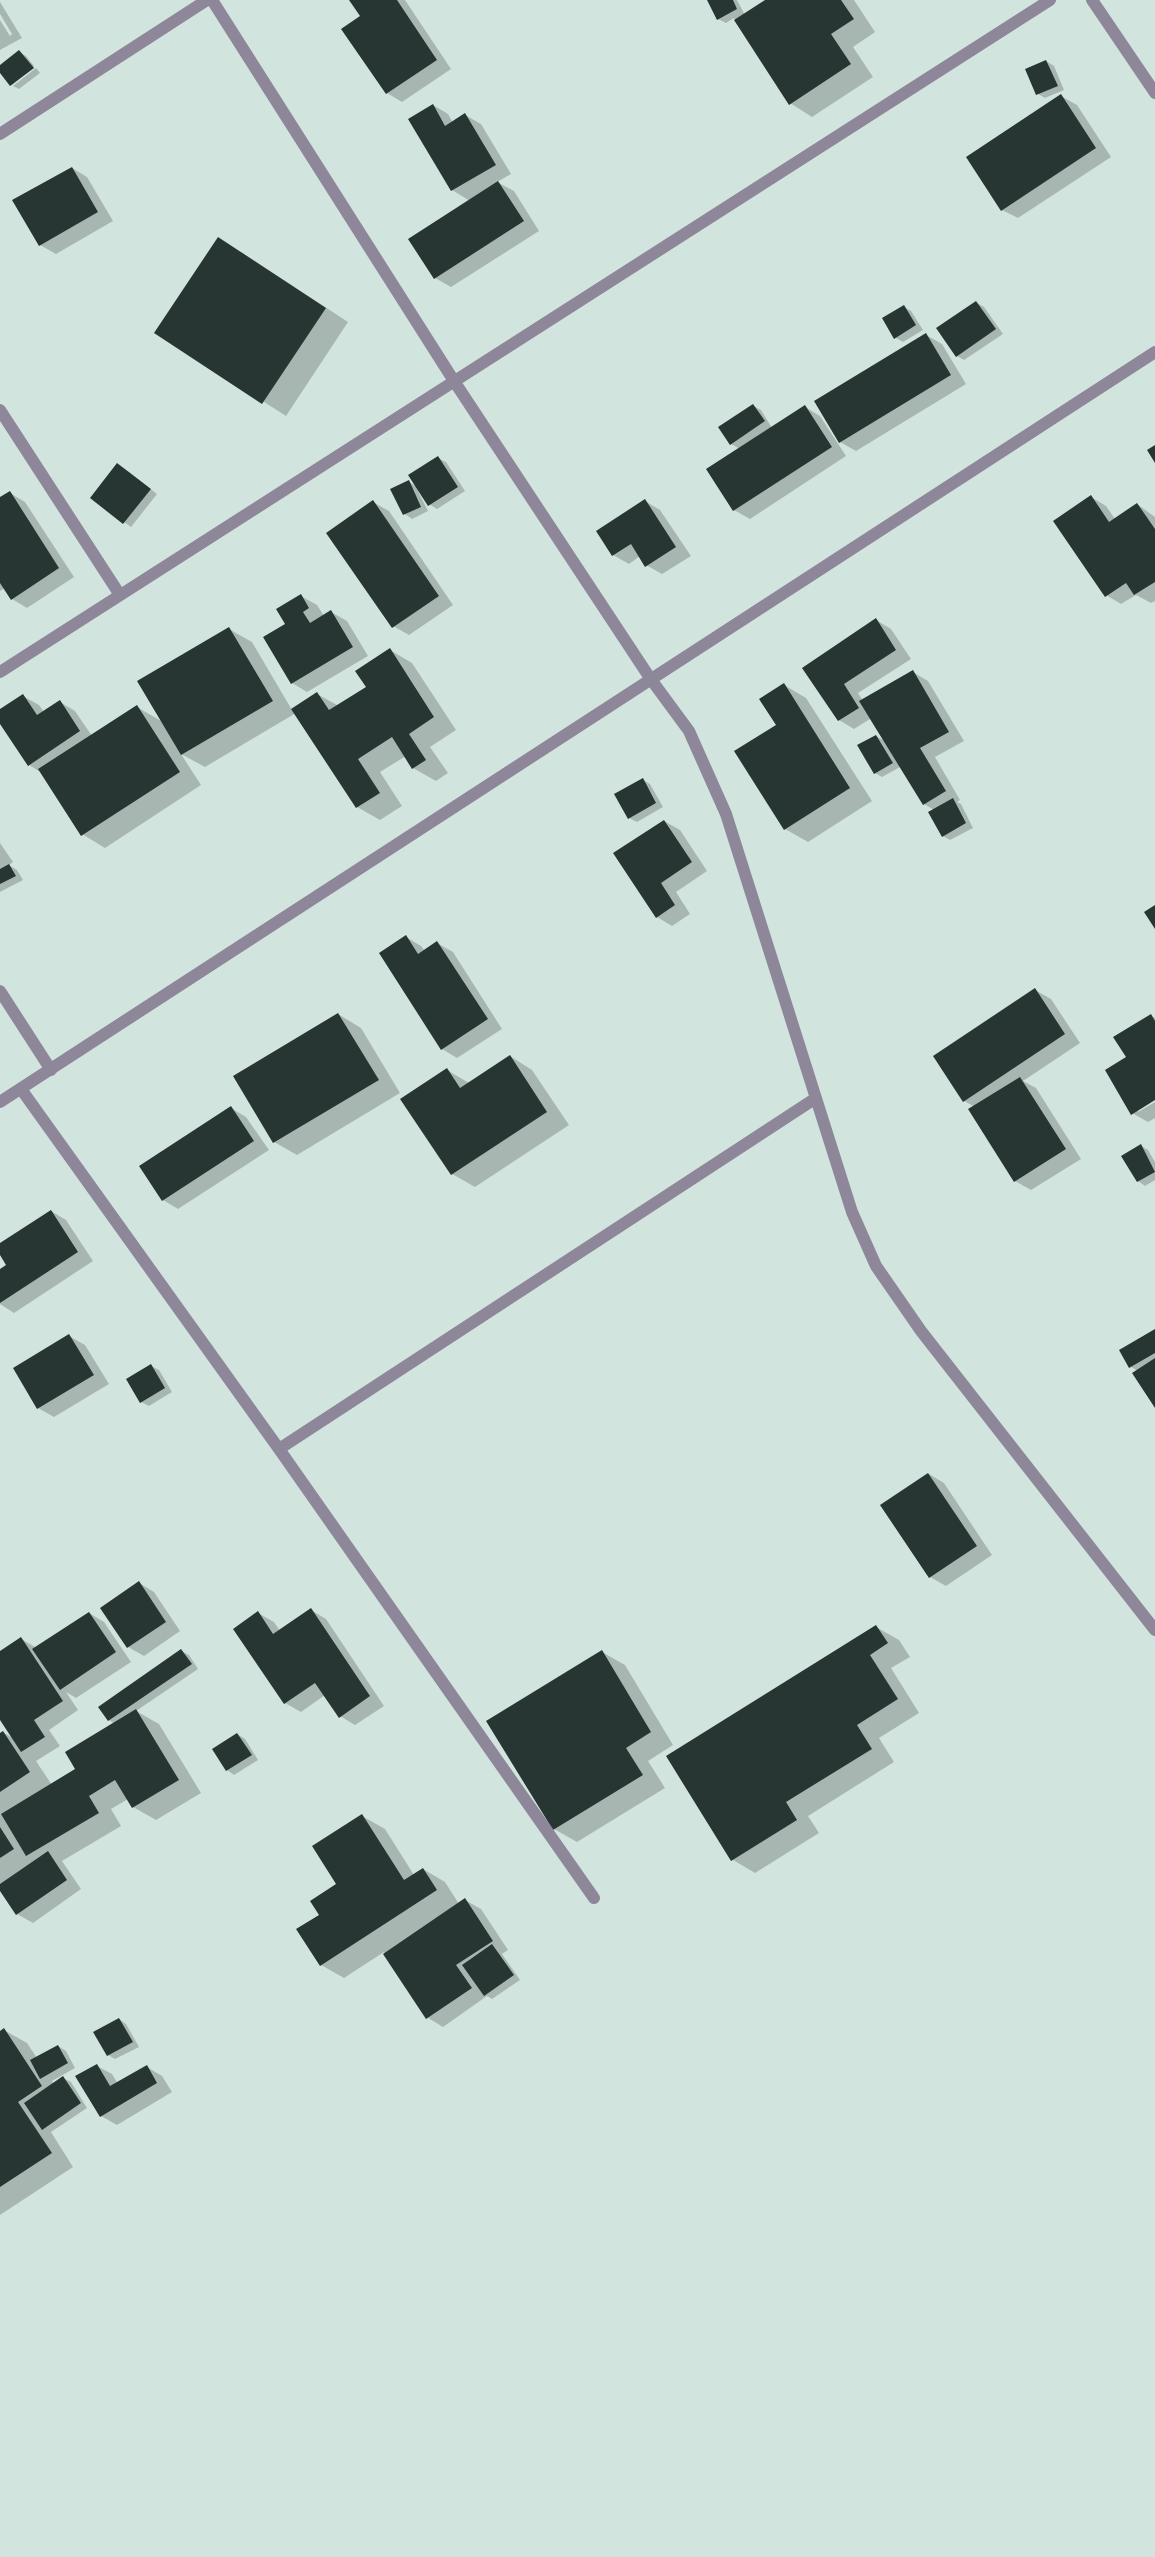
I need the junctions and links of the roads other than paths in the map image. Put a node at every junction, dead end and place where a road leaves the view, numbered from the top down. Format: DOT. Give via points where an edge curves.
graph roads {
  1 [pos="207,0"];
  2 [pos="212,0"];
  3 [pos="1050,0"];
  4 [pos="1092,0"];
  5 [pos="1155,93"];
  6 [pos="0,134"];
  7 [pos="1155,352"];
  8 [pos="454,381"];
  9 [pos="0,410"];
  10 [pos="120,595"];
  11 [pos="0,672"];
  12 [pos="650,678"];
  13 [pos="0,991"];
  14 [pos="51,1070"];
  15 [pos="21,1089"];
  16 [pos="816,1098"];
  17 [pos="0,1102"];
  18 [pos="279,1449"];
  19 [pos="1155,1630"];
  20 [pos="594,1898"];
  1 -- 6 [label="street"];
  2 -- 8 [label="street"];
  3 -- 8 [label="street"];
  4 -- 5 [label="street"];
  7 -- 12 [label="street"];
  8 -- 10 [label="street"];
  8 -- 12 [label="street"];
  9 -- 10 [label="street"];
  10 -- 11 [label="street"];
  12 -- 14 [label="street"];
  12 -- 16 [label="street" via="689,731 726,814"];
  13 -- 14 [label="street"];
  14 -- 15 [label="street"];
  15 -- 17 [label="street"];
  15 -- 18 [label="street"];
  16 -- 18 [label="street"];
  16 -- 19 [label="street" via="852,1212 876,1266 921,1331"];
  18 -- 20 [label="street"];
}
